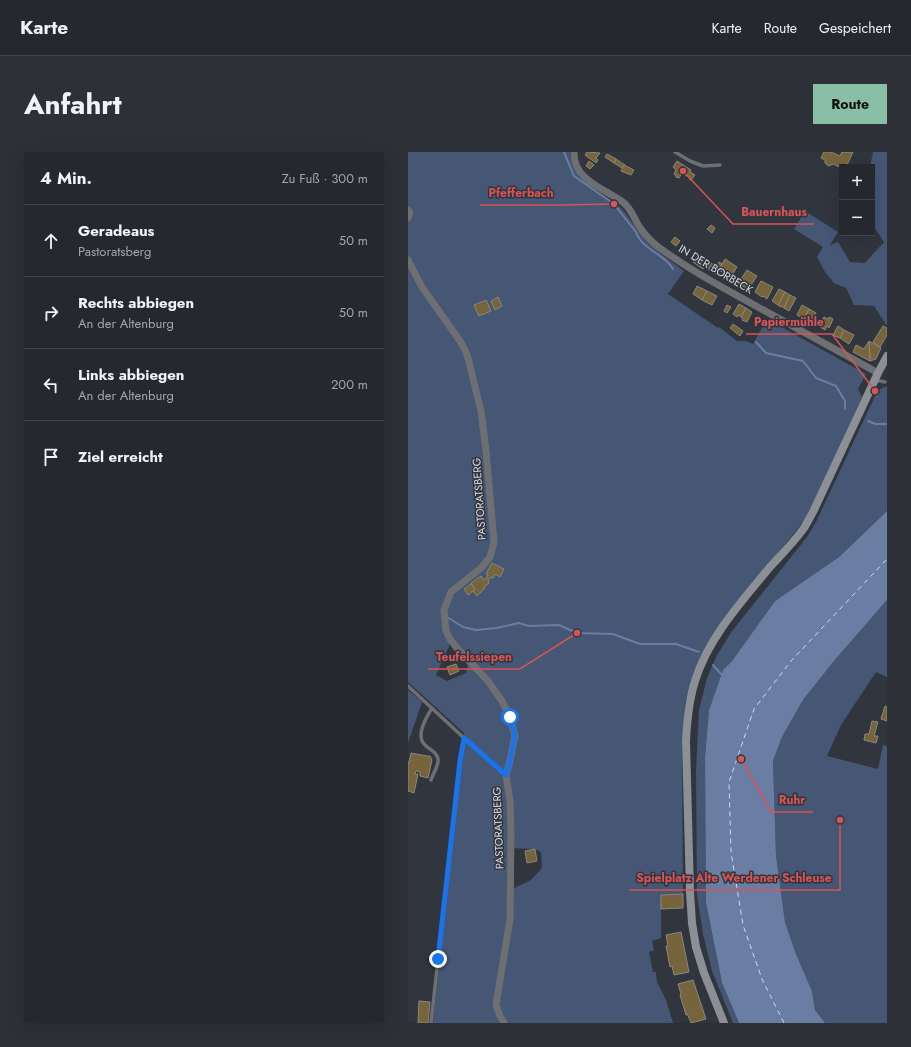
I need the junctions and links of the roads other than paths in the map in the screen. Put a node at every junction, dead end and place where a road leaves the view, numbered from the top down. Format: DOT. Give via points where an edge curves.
graph roads {
  1 [pos="574,152"];
  2 [pos="675,152"];
  3 [pos="720,165"];
  4 [pos="408,210"];
  5 [pos="408,218"];
  6 [pos="408,260"];
  7 [pos="887,356"];
  8 [pos="876,376"];
  9 [pos="886,382"];
  10 [pos="408,686"];
  11 [pos="432,708"];
  12 [pos="464,738"];
  13 [pos="506,775"];
  14 [pos="431,780"];
  15 [pos="431,1023"];
  16 [pos="504,1023"];
  17 [pos="724,1023"];
  1 -- 8 [label="street, IN DER BORBECK" via="575,162 582,174 624,204 643,232 657,246 679,262"];
  2 -- 3 [label="lane" via="703,166"];
  4 -- 5 [label="street"];
  6 -- 13 [label="street, PASTORATSBERG" via="425,291 463,346 481,411 494,542 490,557 481,568 451,592 444,610 446,631 450,639 488,681 510,717 515,736"];
  7 -- 8 [label="main road"];
  8 -- 9 [label="lane"];
  8 -- 17 [label="main road" via="804,528 722,628 702,662 692,691 686,724 692,923 704,973"];
  10 -- 11 [label="lane"];
  11 -- 12 [label="lane"];
  11 -- 14 [label="lane" via="422,727 421,735 424,744 433,751 438,760"];
  12 -- 13 [label="lane"];
  12 -- 15 [label="lane"];
  13 -- 16 [label="street, PASTORATSBERG" via="511,831 510,919 496,1005"];
}
